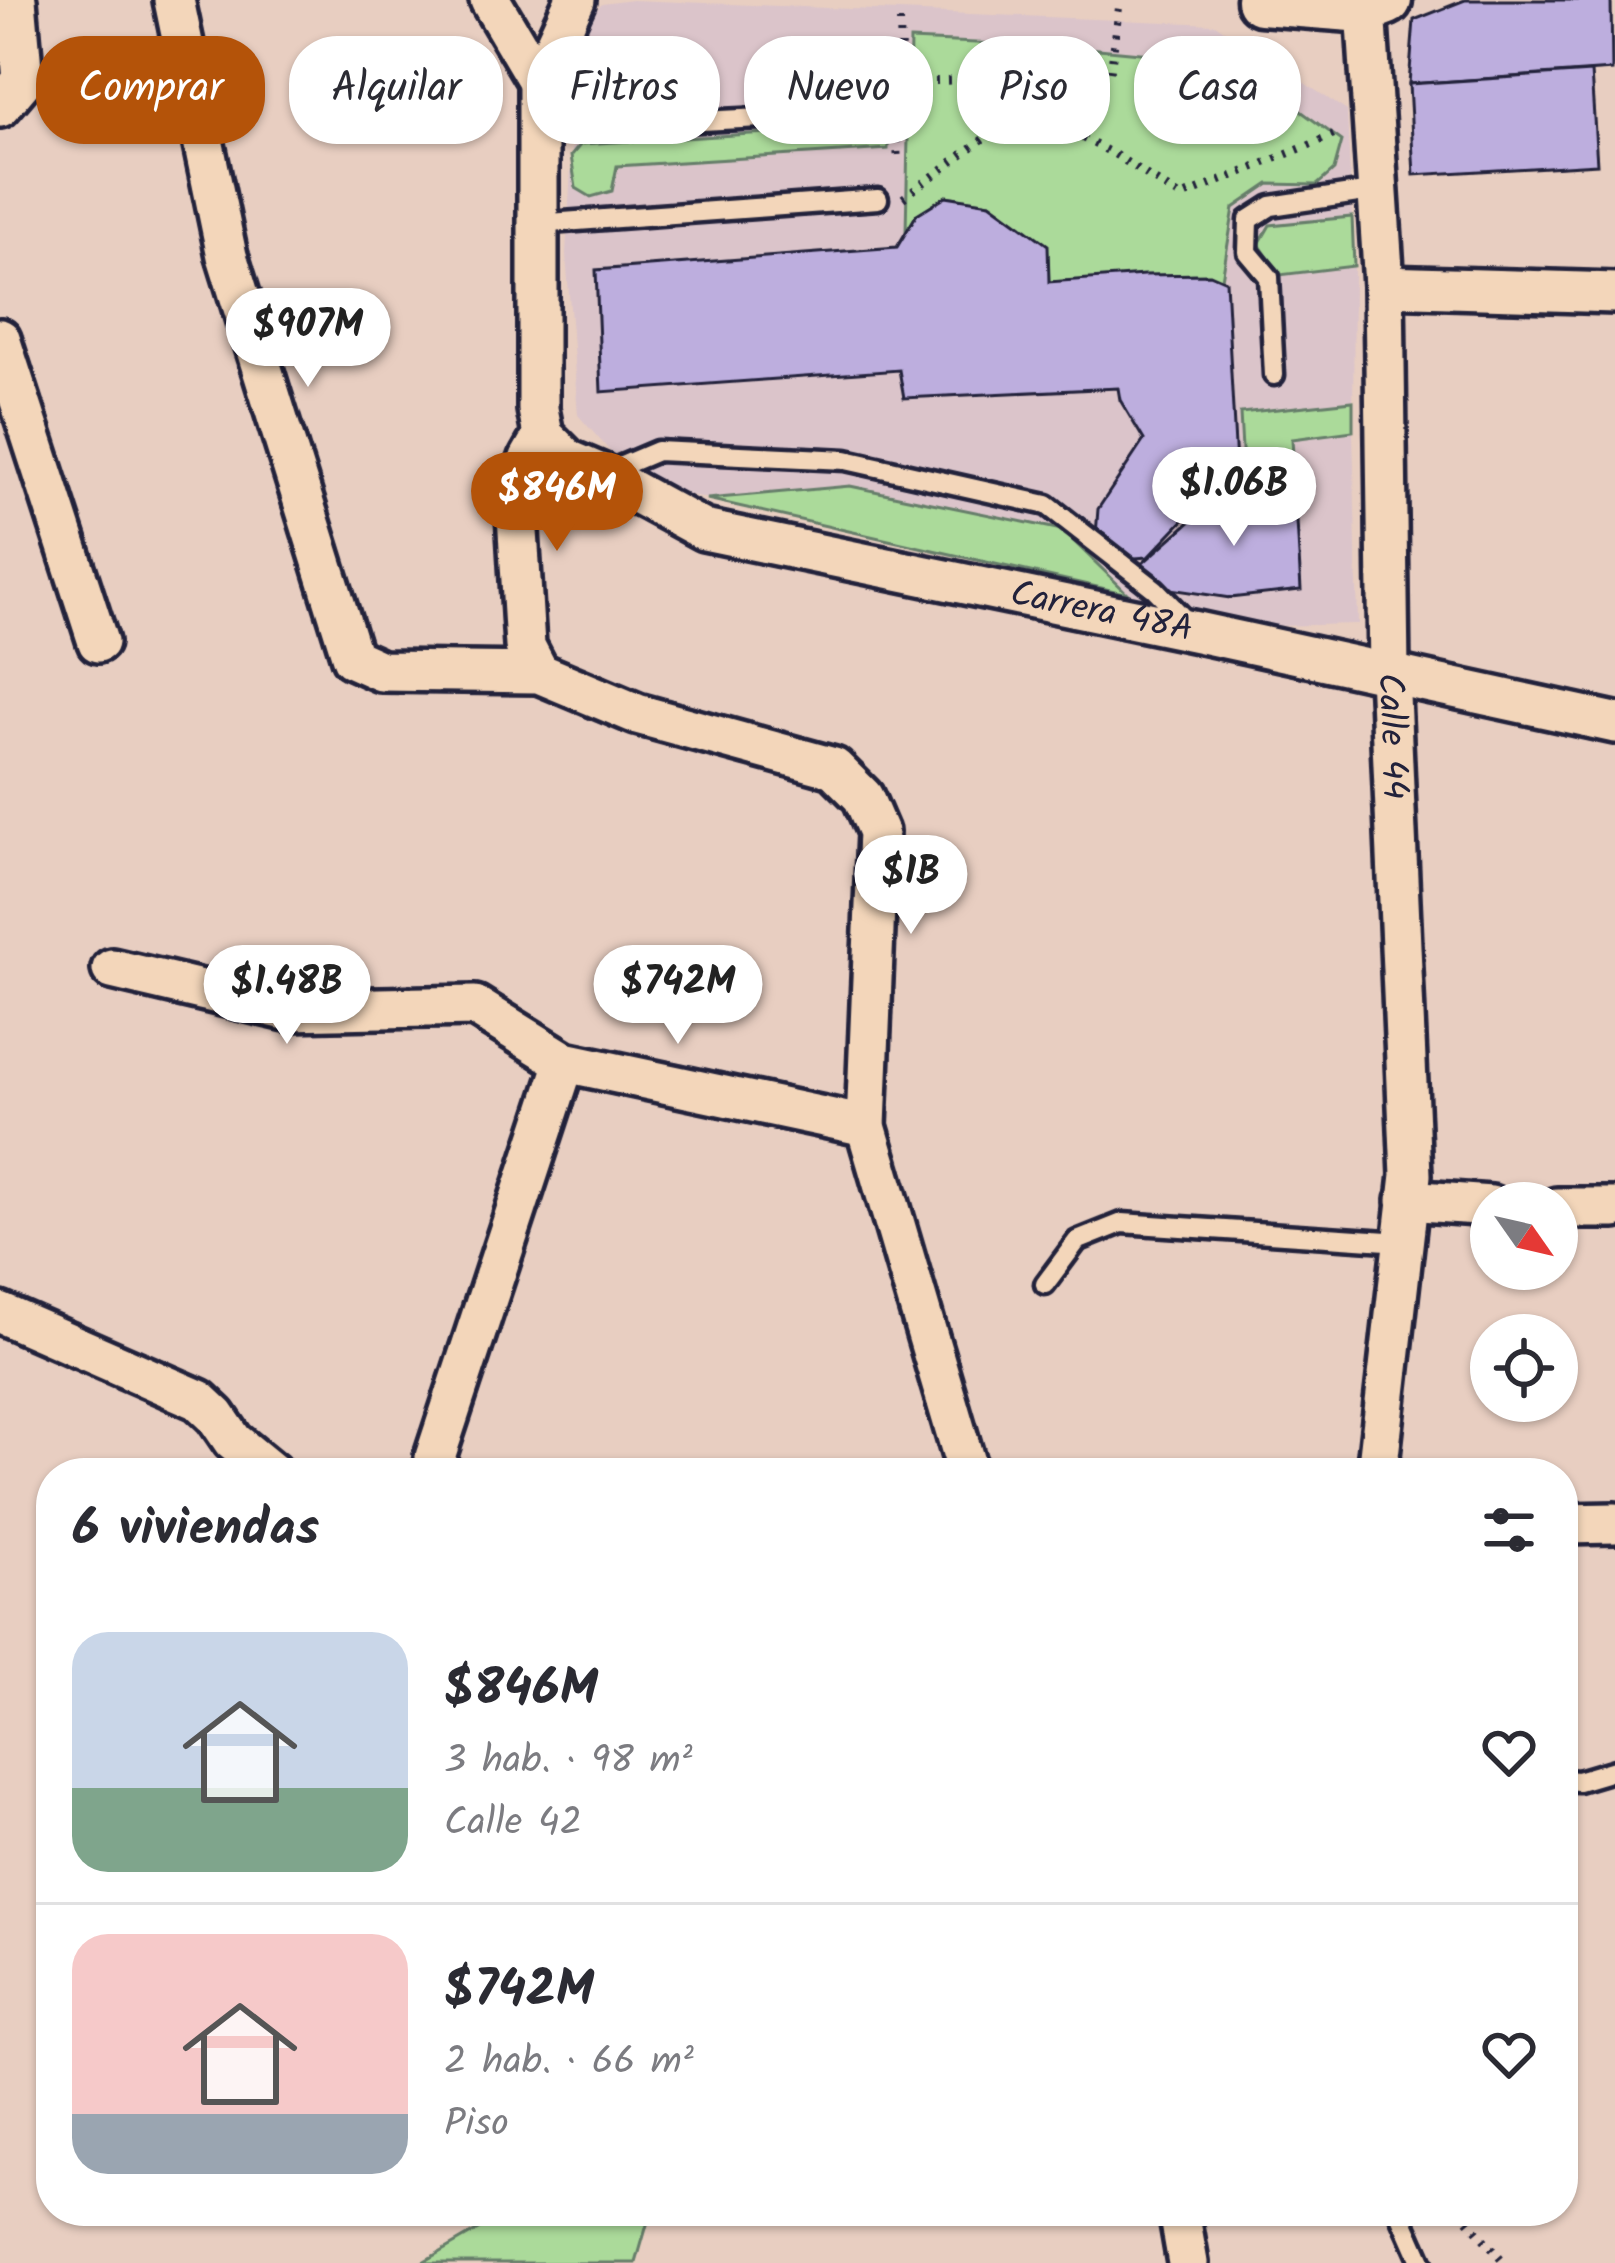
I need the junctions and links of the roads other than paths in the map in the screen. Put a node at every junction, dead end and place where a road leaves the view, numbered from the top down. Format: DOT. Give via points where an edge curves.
graph roads {
  1 [pos="16,0"];
  2 [pos="174,0"];
  3 [pos="490,0"];
  4 [pos="575,0"];
  5 [pos="1261,0"];
  6 [pos="1373,3"];
  7 [pos="559,36"];
  8 [pos="527,62"];
  9 [pos="0,107"];
  10 [pos="539,144"];
  11 [pos="1378,190"];
  12 [pos="878,199"];
  13 [pos="536,224"];
  14 [pos="1384,286"];
  15 [pos="1615,293"];
  16 [pos="0,339"];
  17 [pos="1274,375"];
  18 [pos="543,435"];
  19 [pos="601,474"];
  20 [pos="1197,632"];
  21 [pos="98,642"];
  22 [pos="1389,673"];
  23 [pos="539,674"];
  24 [pos="1615,723"];
  25 [pos="112,969"];
  26 [pos="566,1061"];
  27 [pos="866,1126"];
  28 [pos="1407,1200"];
  29 [pos="1470,1204"];
  30 [pos="1578,1208"];
  31 [pos="1615,1208"];
  32 [pos="1402,1242"];
  33 [pos="1045,1284"];
  34 [pos="0,1313"];
  35 [pos="254,1458"];
  36 [pos="435,1458"];
  37 [pos="964,1458"];
  38 [pos="1379,1458"];
  39 [pos="1615,1523"];
  40 [pos="1578,1524"];
  41 [pos="1615,1770"];
  42 [pos="1578,1781"];
  43 [pos="1182,2226"];
  44 [pos="1405,2226"];
  45 [pos="1188,2263"];
  46 [pos="1421,2263"];
  1 -- 9 [label="street" via="22,80"];
  2 -- 23 [label="street" via="226,256 352,658 381,671"];
  3 -- 8 [label="street"];
  4 -- 7 [label="street"];
  5 -- 6 [label="street"];
  6 -- 11 [label="street, Calle 44"];
  10 -- 13 [label="street"];
  11 -- 14 [label="street, Calle 44"];
  11 -- 17 [label="lane" via="1271,206 1249,220 1248,252 1269,277"];
  12 -- 13 [label="lane"];
  13 -- 18 [label="street"];
  14 -- 15 [label="street"];
  14 -- 22 [label="street, Calle 44"];
  16 -- 21 [label="street"];
  18 -- 19 [label="street, Carrera 48A" via="568,460"];
  18 -- 23 [label="street" via="516,498 525,646"];
  19 -- 20 [label="street, Carrera 48A" via="704,530"];
  19 -- 20 [label="lane" via="657,451 846,460 1047,506"];
  20 -- 22 [label="street, Carrera 48A"];
  22 -- 24 [label="street, Carrera 48A"];
  22 -- 28 [label="street, Calle 44"];
  23 -- 27 [label="street" via="638,714 834,768 863,797 878,832"];
  25 -- 26 [label="street" via="286,1010 475,1006"];
  26 -- 27 [label="street"];
  26 -- 36 [label="street"];
  27 -- 37 [label="street"];
  28 -- 29 [label="street"];
  28 -- 32 [label="street, Calle 44"];
  30 -- 31 [label="street"];
  32 -- 33 [label="lane" via="1122,1223 1077,1241"];
  32 -- 38 [label="street, Calle 44"];
  34 -- 35 [label="street" via="199,1400"];
  39 -- 40 [label="street"];
  41 -- 42 [label="lane"];
  43 -- 45 [label="street"];
  44 -- 46 [label="lane"];
}
